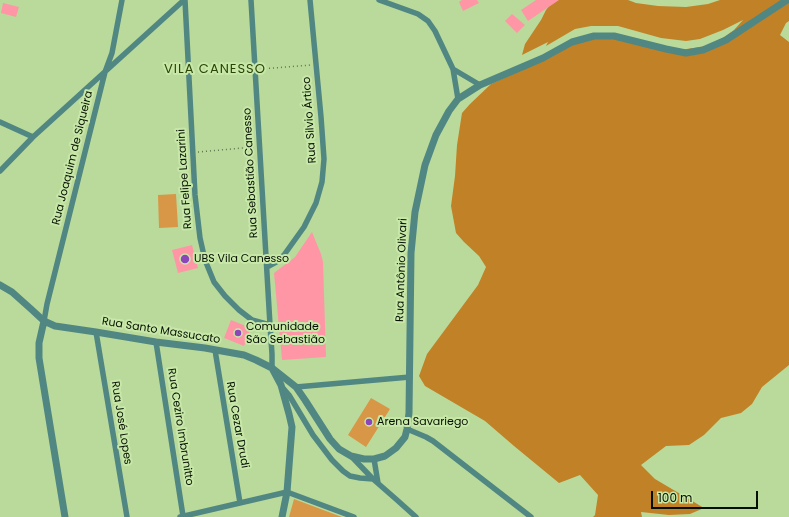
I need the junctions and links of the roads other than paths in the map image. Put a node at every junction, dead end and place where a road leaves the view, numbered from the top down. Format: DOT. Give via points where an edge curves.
graph roads {
  1 [pos="122,0"];
  2 [pos="185,0"];
  3 [pos="251,0"];
  4 [pos="310,0"];
  5 [pos="379,0"];
  6 [pos="787,0"];
  7 [pos="453,69"];
  8 [pos="105,72"];
  9 [pos="480,85"];
  10 [pos="458,99"];
  11 [pos="0,122"];
  12 [pos="33,136"];
  13 [pos="0,171"];
  14 [pos="267,267"];
  15 [pos="0,285"];
  16 [pos="44,322"];
  17 [pos="270,325"];
  18 [pos="96,332"];
  19 [pos="156,342"];
  20 [pos="215,350"];
  21 [pos="272,368"];
  22 [pos="410,378"];
  23 [pos="281,385"];
  24 [pos="296,388"];
  25 [pos="407,430"];
  26 [pos="351,456"];
  27 [pos="374,459"];
  28 [pos="375,481"];
  29 [pos="287,492"];
  30 [pos="240,502"];
  31 [pos="65,517"];
  32 [pos="127,517"];
  33 [pos="182,517"];
  34 [pos="282,517"];
  35 [pos="354,517"];
  36 [pos="416,517"];
  37 [pos="531,517"];
  1 -- 8 [label="street, Rua Joaquim de Siqueira" via="112,53"];
  2 -- 8 [label="street"];
  2 -- 17 [label="street, Rua Felipe Lazarini" via="195,195 205,260 214,282 225,296 252,320"];
  3 -- 14 [label="street, Rua Sebastião Canesso"];
  4 -- 14 [label="street, Rua Silvio Ártico" via="322,117 322,182 316,203 304,227 284,255"];
  5 -- 7 [label="street" via="418,14 428,21"];
  6 -- 9 [label="street, Rua Antônio Olivari" via="726,40 703,50 686,53 614,36 594,36 572,42 543,58"];
  7 -- 9 [label="street"];
  7 -- 10 [label="street"];
  8 -- 12 [label="street"];
  8 -- 16 [label="street, Rua Joaquim de Siqueira"];
  9 -- 10 [label="street, Rua Antônio Olivari"];
  10 -- 22 [label="street, Rua Antônio Olivari" via="436,135 415,212 411,253"];
  11 -- 12 [label="street"];
  12 -- 13 [label="street"];
  14 -- 17 [label="street, Rua Sebastião Canesso"];
  15 -- 16 [label="street" via="12,292"];
  16 -- 18 [label="street, Rua Santo Massucato"];
  16 -- 31 [label="street" via="39,343 39,358"];
  17 -- 21 [label="street, Rua Sebastião Canesso"];
  18 -- 19 [label="street, Rua Santo Massucato"];
  18 -- 32 [label="street, Rua José Lopes"];
  19 -- 20 [label="street, Rua Santo Massucato"];
  19 -- 33 [label="street, Rua Ceziro Imbrunitto"];
  20 -- 21 [label="street, Rua Santo Massucato" via="244,355"];
  20 -- 30 [label="street, Rua Cezar Drudi"];
  21 -- 23 [label="street"];
  21 -- 24 [label="street, Rua Antônio Olivari"];
  22 -- 24 [label="street"];
  22 -- 25 [label="street, Rua Antônio Olivari"];
  23 -- 28 [label="street" via="332,460 350,476"];
  23 -- 29 [label="street" via="292,426"];
  24 -- 26 [label="street, Rua Antônio Olivari" via="330,439 339,449"];
  25 -- 27 [label="street, Rua Antônio Olivari" via="396,448 386,456"];
  25 -- 37 [label="street" via="433,441"];
  26 -- 27 [label="street, Rua Antônio Olivari"];
  26 -- 28 [label="street"];
  27 -- 28 [label="street"];
  28 -- 36 [label="street"];
  29 -- 30 [label="street"];
  29 -- 34 [label="street"];
  29 -- 35 [label="street"];
  30 -- 33 [label="street"];
}
